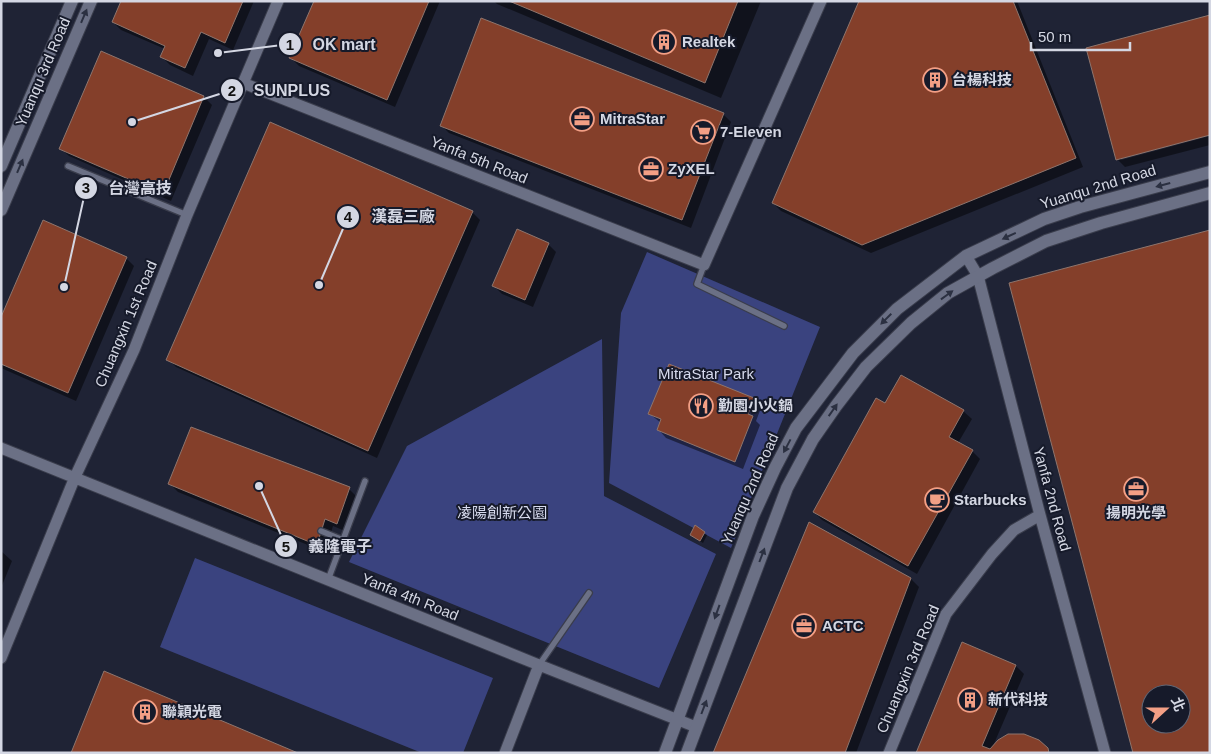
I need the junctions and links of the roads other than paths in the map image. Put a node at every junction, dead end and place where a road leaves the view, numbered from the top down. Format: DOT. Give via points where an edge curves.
graph roads {
  1 [pos="72,1"];
  2 [pos="91,1"];
  3 [pos="278,1"];
  4 [pos="821,1"];
  5 [pos="243,83"];
  6 [pos="1,166"];
  7 [pos="68,166"];
  8 [pos="1210,172"];
  9 [pos="1210,193"];
  10 [pos="1,210"];
  11 [pos="187,215"];
  12 [pos="966,256"];
  13 [pos="704,265"];
  14 [pos="978,276"];
  15 [pos="784,326"];
  16 [pos="1,448"];
  17 [pos="75,477"];
  18 [pos="365,481"];
  19 [pos="1040,514"];
  20 [pos="321,531"];
  21 [pos="343,540"];
  22 [pos="328,580"];
  23 [pos="589,593"];
  24 [pos="1,658"];
  25 [pos="539,665"];
  26 [pos="678,719"];
  27 [pos="696,726"];
  28 [pos="504,753"];
  29 [pos="665,753"];
  30 [pos="687,753"];
  31 [pos="889,753"];
  32 [pos="1105,753"];
  1 -- 6 [label="street, Yuanqu 3rd Road"];
  10 -- 2 [label="street, Yuanqu 3rd Road, one-way"];
  3 -- 5 [label="street, Chuangxin 1st Road"];
  4 -- 13 [label="street"];
  5 -- 11 [label="street, Chuangxin 1st Road"];
  5 -- 13 [label="street, Yanfa 5th Road"];
  7 -- 11 [label="lane"];
  8 -- 12 [label="street, Yuanqu 2nd Road, one-way" via="1044,219"];
  9 -- 14 [label="street" via="1046,241"];
  11 -- 17 [label="street, Chuangxin 1st Road" via="134,350"];
  12 -- 14 [label="street, Yanfa 2nd Road"];
  12 -- 26 [label="street, Yuanqu 2nd Road, one-way" via="897,309 854,352 796,428 753,516"];
  13 -- 15 [label="lane" via="697,284"];
  14 -- 19 [label="street, Yanfa 2nd Road"];
  27 -- 14 [label="street, one-way" via="787,488 814,439 866,367 948,293"];
  16 -- 17 [label="street, Yanfa 4th Road"];
  17 -- 22 [label="street, Yanfa 4th Road"];
  17 -- 24 [label="street, Chuangxin 1st Road"];
  18 -- 21 [label="lane"];
  19 -- 31 [label="street, Chuangxin 3rd Road" via="1014,530 946,614"];
  19 -- 32 [label="street, Yanfa 2nd Road"];
  20 -- 21 [label="lane"];
  21 -- 22 [label="lane"];
  22 -- 25 [label="street, Yanfa 4th Road"];
  23 -- 25 [label="lane"];
  25 -- 26 [label="street, Yanfa 4th Road"];
  25 -- 28 [label="street"];
  26 -- 27 [label="street, Yanfa 4th Road"];
  26 -- 29 [label="street, Yuanqu 2nd Road"];
  27 -- 30 [label="street"];
}
